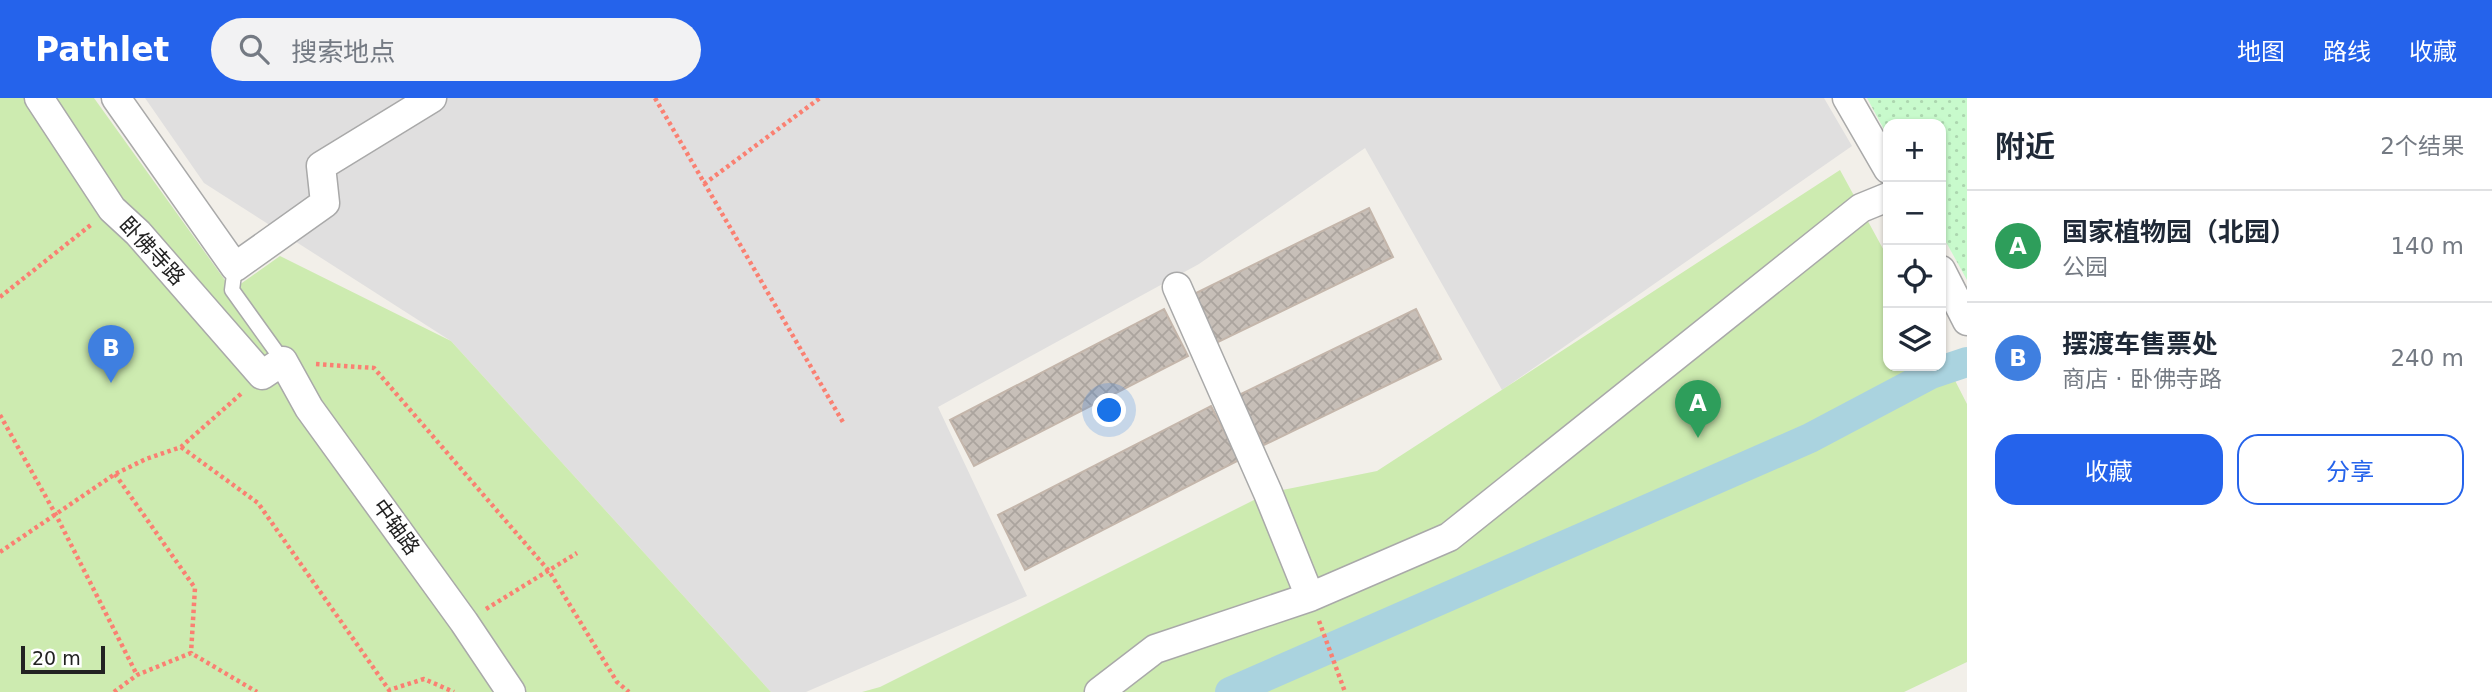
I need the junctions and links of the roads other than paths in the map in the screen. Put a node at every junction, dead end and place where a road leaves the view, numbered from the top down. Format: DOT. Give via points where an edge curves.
graph roads {
  1 [pos="38,98"];
  2 [pos="116,98"];
  3 [pos="432,98"];
  4 [pos="1847,98"];
  5 [pos="1883,160"];
  6 [pos="1883,199"];
  7 [pos="235,267"];
  8 [pos="1946,279"];
  9 [pos="1177,288"];
  10 [pos="1963,308"];
  11 [pos="273,368"];
  12 [pos="1310,597"];
  13 [pos="511,692"];
  14 [pos="1099,692"];
  1 -- 11 [label="street, 卧佛寺路" via="112,208"];
  2 -- 7 [label="street"];
  3 -- 7 [label="street" via="321,166 325,202"];
  4 -- 5 [label="street"];
  6 -- 12 [label="street" via="1861,208 1449,537"];
  7 -- 11 [label="lane" via="232,290"];
  8 -- 10 [label="street"];
  9 -- 12 [label="street"];
  11 -- 13 [label="street, 中轴路" via="309,408"];
  12 -- 14 [label="street" via="1155,649"];
}
